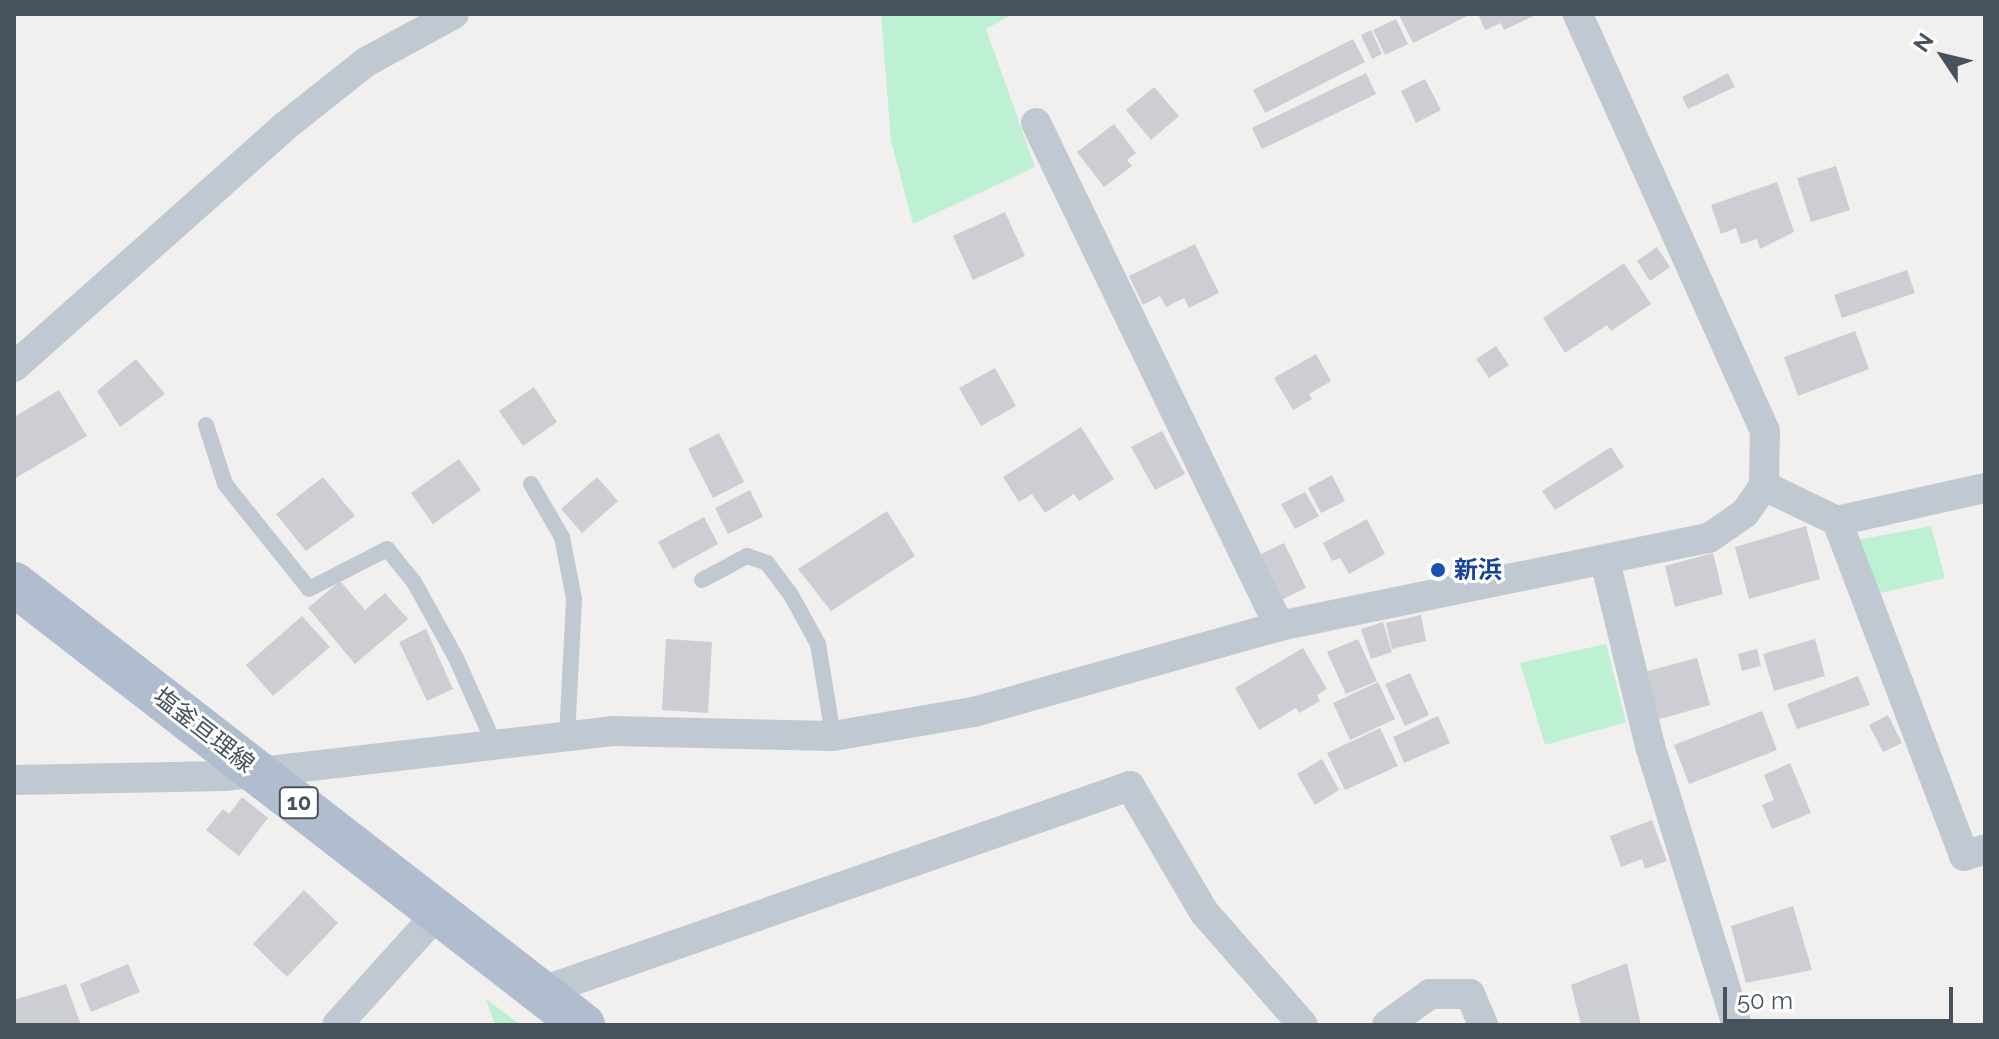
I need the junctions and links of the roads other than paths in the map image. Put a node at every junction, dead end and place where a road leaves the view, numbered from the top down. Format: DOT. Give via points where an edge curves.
graph roads {
  1 [pos="454,14"];
  2 [pos="1578,14"];
  3 [pos="1036,123"];
  4 [pos="14,367"];
  5 [pos="206,425"];
  6 [pos="531,484"];
  7 [pos="1764,486"];
  8 [pos="1985,488"];
  9 [pos="1837,521"];
  10 [pos="1605,561"];
  11 [pos="702,580"];
  12 [pos="14,584"];
  13 [pos="1279,626"];
  14 [pos="567,736"];
  15 [pos="833,736"];
  16 [pos="495,745"];
  17 [pos="260,772"];
  18 [pos="14,780"];
  19 [pos="1985,849"];
  20 [pos="438,913"];
  21 [pos="540,992"];
  22 [pos="337,1025"];
  23 [pos="583,1025"];
  24 [pos="1303,1025"];
  25 [pos="1387,1025"];
  26 [pos="1483,1025"];
  27 [pos="1737,1025"];
  1 -- 4 [label="street" via="366,62 284,127"];
  2 -- 7 [label="street" via="1765,431"];
  3 -- 13 [label="street"];
  5 -- 16 [label="lane" via="225,484 309,589 387,549 414,582 456,658"];
  6 -- 14 [label="lane" via="562,537 574,599"];
  7 -- 9 [label="street"];
  7 -- 10 [label="street" via="1745,513 1709,538"];
  8 -- 9 [label="street"];
  9 -- 19 [label="street" via="1964,856"];
  10 -- 13 [label="street"];
  10 -- 27 [label="street" via="1650,746"];
  11 -- 15 [label="lane" via="747,556 767,563 818,644"];
  12 -- 17 [label="main road, 塩釜亘理線 / 10"];
  13 -- 15 [label="street" via="974,712"];
  14 -- 15 [label="street" via="612,731"];
  14 -- 16 [label="street"];
  16 -- 17 [label="street"];
  17 -- 18 [label="street"];
  17 -- 20 [label="main road, 塩釜亘理線 / 10"];
  20 -- 21 [label="main road, 塩釜亘理線 / 10"];
  20 -- 22 [label="street"];
  21 -- 23 [label="main road, 塩釜亘理線 / 10"];
  21 -- 24 [label="street" via="1130,786 1204,912"];
  25 -- 26 [label="street" via="1430,994 1470,994"];
}
